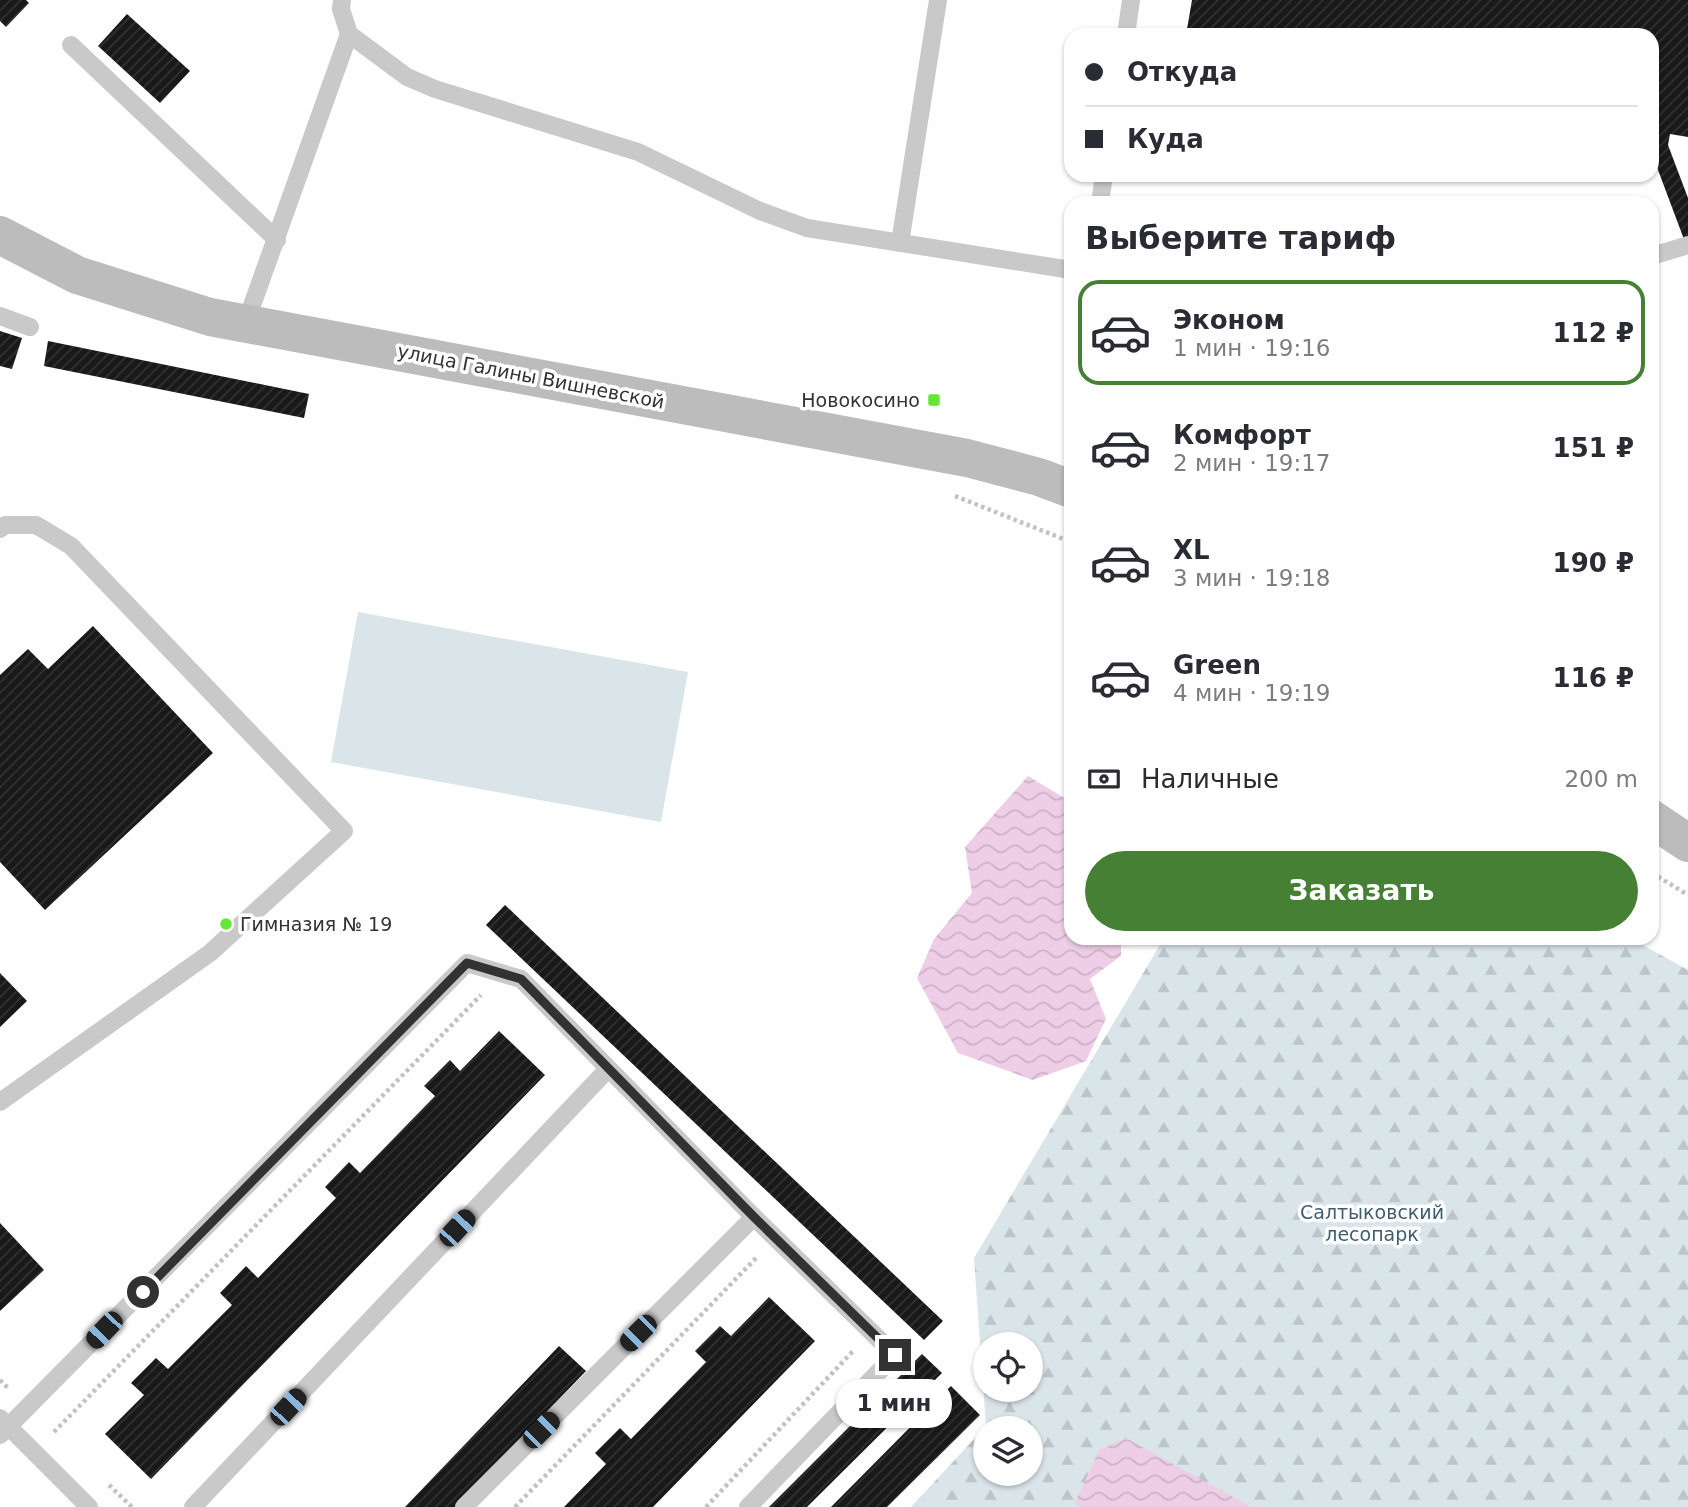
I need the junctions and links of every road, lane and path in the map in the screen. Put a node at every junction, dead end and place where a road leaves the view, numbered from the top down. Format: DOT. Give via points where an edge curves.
graph roads {
  1 [pos="342,0"];
  2 [pos="938,0"];
  3 [pos="1131,0"];
  4 [pos="1127,28"];
  5 [pos="349,34"];
  6 [pos="71,45"];
  7 [pos="0,235"];
  8 [pos="276,240"];
  9 [pos="900,243"];
  10 [pos="1688,245"];
  11 [pos="1659,254"];
  12 [pos="1064,269"];
  13 [pos="0,316"];
  14 [pos="245,325"];
  15 [pos="30,327"];
  16 [pos="1064,486"];
  17 [pos="0,529"];
  18 [pos="1659,824"];
  19 [pos="1688,843"];
  20 [pos="1659,877"];
  21 [pos="1688,895"];
  22 [pos="502,974"];
  23 [pos="608,1069"];
  24 [pos="0,1102"];
  25 [pos="754,1217"];
  26 [pos="776,1238"];
  27 [pos="872,1332"];
  28 [pos="3,1427"];
  29 [pos="54,1432"];
  30 [pos="89,1507"];
  31 [pos="194,1507"];
  32 [pos="464,1507"];
  33 [pos="515,1507"];
  34 [pos="706,1507"];
  35 [pos="748,1507"];
  1 -- 5 [label="lane"];
  2 -- 9 [label="lane"];
  3 -- 4 [label="lane"];
  5 -- 8 [label="lane"];
  5 -- 9 [label="lane" via="407,77 435,89 638,152 760,211 807,228"];
  6 -- 8 [label="lane"];
  7 -- 14 [label="street, улица Галины Вишневской" via="76,275"];
  8 -- 14 [label="lane"];
  9 -- 12 [label="lane"];
  10 -- 11 [label="lane"];
  13 -- 15 [label="lane"];
  14 -- 16 [label="street, улица Галины Вишневской" via="967,458"];
  17 -- 24 [label="lane" via="36,525 71,546 344,831 210,953"];
  18 -- 19 [label="street"];
  20 -- 21 [label="path"];
  22 -- 23 [label="lane" via="521,979"];
  22 -- 28 [label="lane" via="467,963"];
  22 -- 29 [label="path"];
  23 -- 25 [label="lane"];
  23 -- 31 [label="lane"];
  25 -- 26 [label="lane"];
  25 -- 32 [label="lane"];
  26 -- 27 [label="lane"];
  26 -- 33 [label="path"];
  27 -- 34 [label="path"];
  27 -- 35 [label="lane" via="895,1355"];
  28 -- 30 [label="lane"];
}
